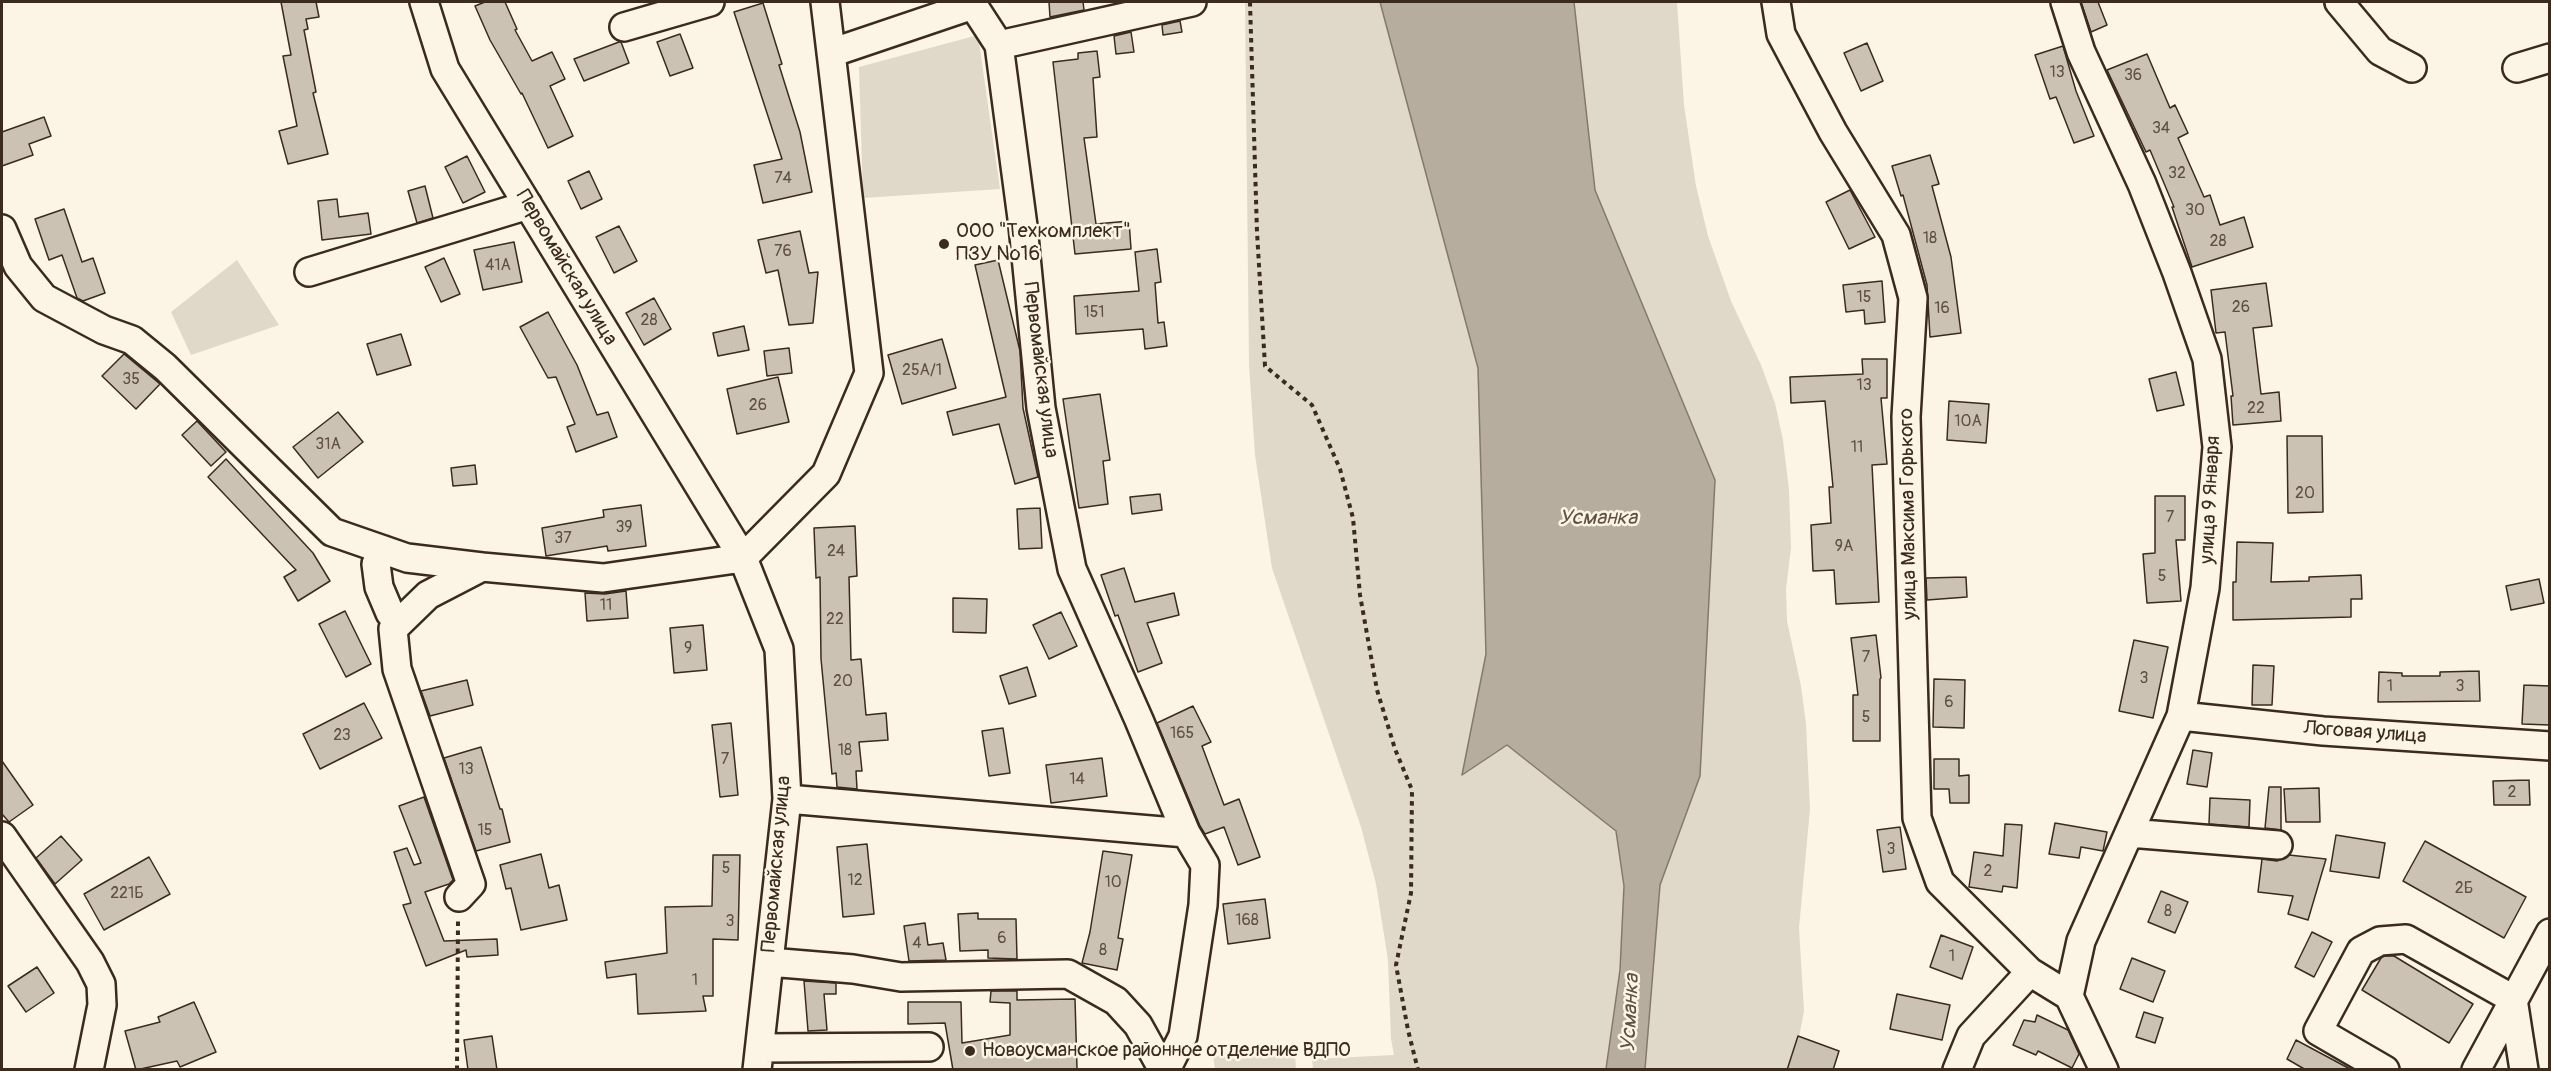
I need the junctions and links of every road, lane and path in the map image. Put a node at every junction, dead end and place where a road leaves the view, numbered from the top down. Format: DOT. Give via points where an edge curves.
graph roads {
  1 [pos="424,2"];
  2 [pos="710,2"];
  3 [pos="825,2"];
  4 [pos="1192,2"];
  5 [pos="1250,2"];
  6 [pos="1776,2"];
  7 [pos="2065,2"];
  8 [pos="2339,2"];
  9 [pos="972,4"];
  10 [pos="624,27"];
  11 [pos="999,45"];
  12 [pos="831,53"];
  13 [pos="2550,58"];
  14 [pos="2412,68"];
  15 [pos="2517,68"];
  16 [pos="528,205"];
  17 [pos="2,229"];
  18 [pos="309,272"];
  19 [pos="384,550"];
  20 [pos="743,558"];
  21 [pos="482,567"];
  22 [pos="399,623"];
  23 [pos="2181,716"];
  24 [pos="2550,746"];
  25 [pos="787,799"];
  26 [pos="1185,833"];
  27 [pos="2129,833"];
  28 [pos="2,836"];
  29 [pos="2278,845"];
  30 [pos="459,897"];
  31 [pos="2550,933"];
  32 [pos="770,962"];
  33 [pos="2030,972"];
  34 [pos="2069,996"];
  35 [pos="2513,999"];
  36 [pos="929,1047"];
  37 [pos="759,1059"];
  38 [pos="89,1070"];
  39 [pos="457,1070"];
  40 [pos="1164,1070"];
  41 [pos="1418,1070"];
  42 [pos="1957,1070"];
  43 [pos="2104,1070"];
  44 [pos="2385,1070"];
  45 [pos="2476,1070"];
  46 [pos="2524,1070"];
  1 -- 16 [label="street, Первомайская улица" via="445,69"];
  2 -- 10 [label="street"];
  3 -- 12 [label="street"];
  4 -- 11 [label="street"];
  5 -- 41 [label="path" via="1265,366 1312,405 1340,469 1353,518 1360,594 1377,690 1412,790 1411,893 1396,965"];
  6 -- 33 [label="street, улица Максима Горького" via="1781,34 1833,132 1896,235 1913,298 1906,417 1917,818 1940,882"];
  7 -- 23 [label="street, улица 9 Января" via="2081,52 2170,253 2207,359 2217,447 2205,588"];
  8 -- 14 [label="street" via="2380,51"];
  9 -- 11 [label="street, Первомайская улица"];
  9 -- 12 [label="street, Первомайская улица"];
  11 -- 26 [label="street, Первомайская улица" via="1023,225 1041,408 1072,569"];
  12 -- 20 [label="street" via="869,373 826,474"];
  13 -- 15 [label="street"];
  16 -- 18 [label="street"];
  16 -- 20 [label="street, Первомайская улица"];
  17 -- 19 [label="street" via="18,266 44,298 104,330 132,340 165,367 332,532"];
  19 -- 21 [label="street" via="407,558"];
  19 -- 22 [label="street" via="376,564 380,587 390,613"];
  20 -- 21 [label="street" via="603,578"];
  20 -- 25 [label="street, Первомайская улица" via="779,649"];
  21 -- 22 [label="street" via="428,595"];
  22 -- 30 [label="street" via="393,628 397,669 471,884"];
  23 -- 24 [label="street, Логовая улица" via="2323,731"];
  23 -- 27 [label="street, улица 9 Января"];
  25 -- 26 [label="street"];
  25 -- 32 [label="street, Первомайская улица"];
  26 -- 40 [label="street, Первомайская улица" via="1205,865 1203,905 1183,1036"];
  27 -- 29 [label="street"];
  27 -- 34 [label="street, улица 9 Января" via="2081,941"];
  28 -- 38 [label="street" via="90,962 101,984 102,1005"];
  30 -- 39 [label="path"];
  31 -- 35 [label="street"];
  32 -- 37 [label="street, Первомайская улица"];
  32 -- 40 [label="street" via="901,977 1068,974 1116,1001 1138,1025"];
  33 -- 34 [label="street, улица Максима Горького"];
  33 -- 42 [label="street" via="1971,1036"];
  34 -- 43 [label="street"];
  35 -- 44 [label="street" via="2406,939 2380,941 2361,951 2318,1031"];
  35 -- 45 [label="street"];
  35 -- 46 [label="street"];
  36 -- 37 [label="street"];
}
